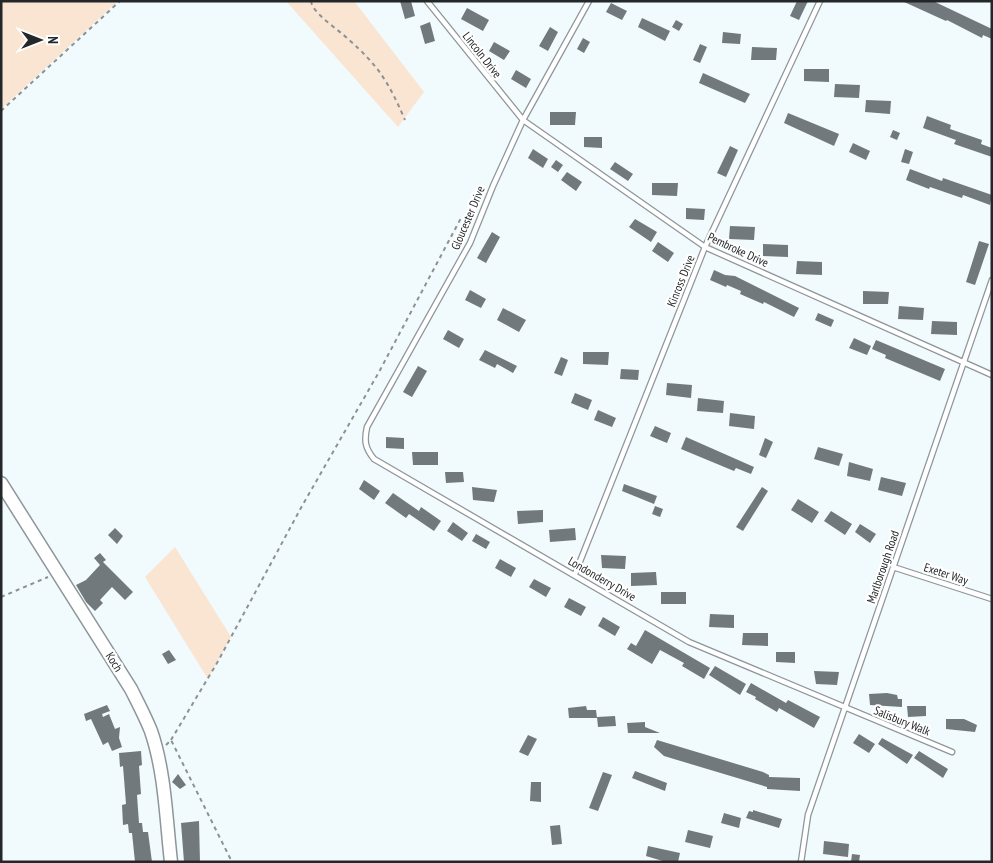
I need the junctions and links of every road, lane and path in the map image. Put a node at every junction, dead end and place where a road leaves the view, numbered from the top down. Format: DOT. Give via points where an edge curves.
graph roads {
  1 [pos="120,1"];
  2 [pos="311,1"];
  3 [pos="427,1"];
  4 [pos="589,1"];
  5 [pos="820,1"];
  6 [pos="1,111"];
  7 [pos="405,120"];
  8 [pos="524,120"];
  9 [pos="461,218"];
  10 [pos="705,247"];
  11 [pos="992,280"];
  12 [pos="990,294"];
  13 [pos="964,363"];
  14 [pos="992,375"];
  15 [pos="364,442"];
  16 [pos="1,483"];
  17 [pos="893,567"];
  18 [pos="59,573"];
  19 [pos="575,574"];
  20 [pos="1,597"];
  21 [pos="992,599"];
  22 [pos="845,709"];
  23 [pos="171,740"];
  24 [pos="166,745"];
  25 [pos="952,752"];
  26 [pos="171,862"];
  27 [pos="232,862"];
  28 [pos="801,862"];
  1 -- 6 [label="path"];
  2 -- 7 [label="path" via="311,5 328,22 375,63 390,86"];
  3 -- 8 [label="lane, Lincoln Drive"];
  4 -- 8 [label="lane, Gloucester Drive"];
  5 -- 10 [label="lane, Kinross Drive"];
  8 -- 10 [label="lane, Pembroke Drive"];
  8 -- 15 [label="lane, Gloucester Drive" via="470,243 367,427"];
  9 -- 23 [label="path" via="379,372"];
  10 -- 13 [label="lane, Pembroke Drive"];
  10 -- 19 [label="lane, Kinross Drive"];
  11 -- 12 [label="lane, Marlborough Road"];
  12 -- 13 [label="lane, Marlborough Road"];
  13 -- 14 [label="lane, Pembroke Drive"];
  13 -- 17 [label="lane, Marlborough Road"];
  15 -- 19 [label="lane, Londonderry Drive" via="374,459"];
  16 -- 18 [label="street, Koch"];
  17 -- 21 [label="lane, Exeter Way"];
  17 -- 22 [label="lane, Marlborough Road"];
  18 -- 20 [label="path"];
  18 -- 26 [label="street, Koch" via="131,688 146,720 158,758"];
  19 -- 22 [label="lane, Londonderry Drive" via="689,642"];
  22 -- 25 [label="lane, Salisbury Walk"];
  22 -- 28 [label="lane, Marlborough Road" via="808,815"];
  23 -- 24 [label="path"];
  23 -- 27 [label="path"];
}
